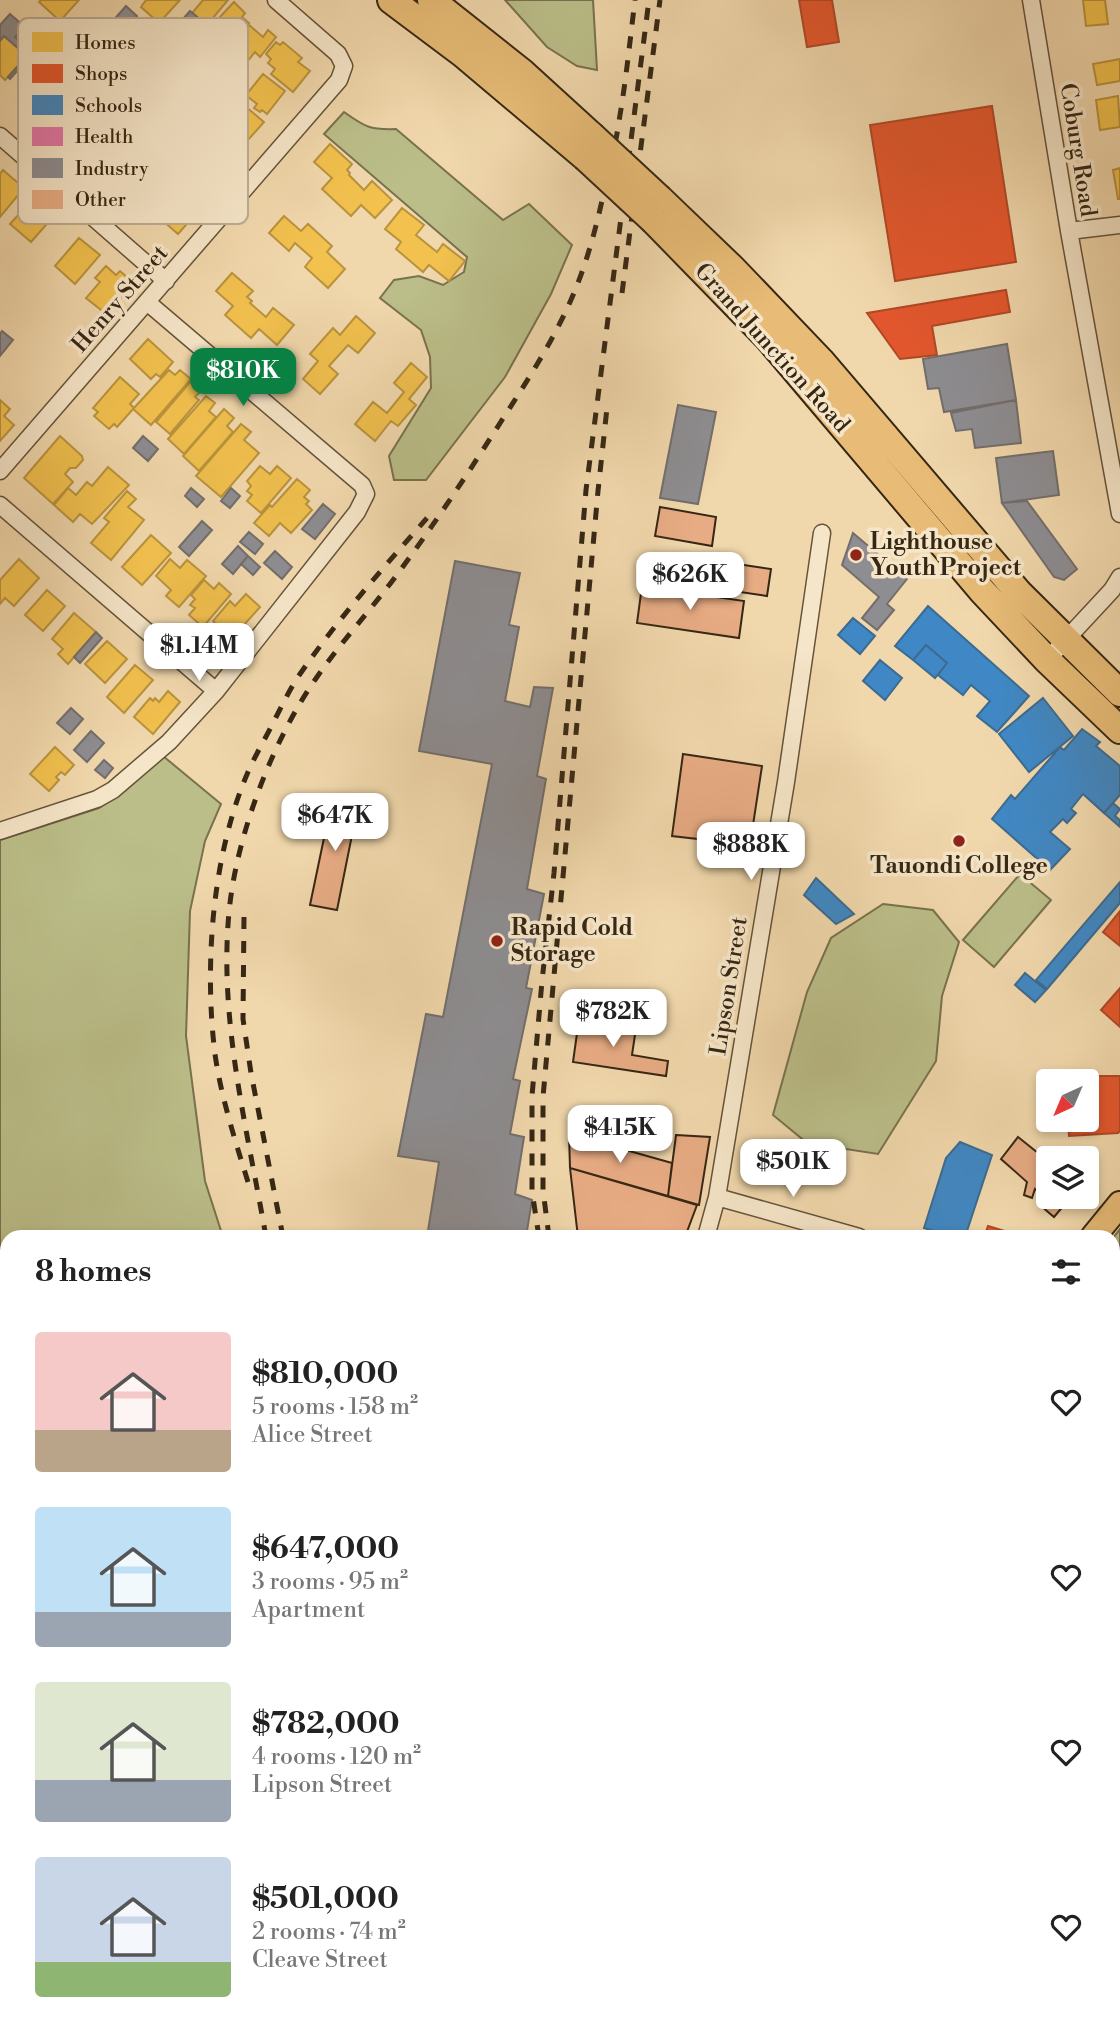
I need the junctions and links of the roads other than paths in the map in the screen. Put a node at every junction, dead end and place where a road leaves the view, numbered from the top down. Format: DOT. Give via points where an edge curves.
graph roads {
  1 [pos="276,0"];
  2 [pos="391,0"];
  3 [pos="431,0"];
  4 [pos="1031,0"];
  5 [pos="0,136"];
  6 [pos="588,146"];
  7 [pos="18,152"];
  8 [pos="248,186"];
  9 [pos="657,210"];
  10 [pos="101,224"];
  11 [pos="215,224"];
  12 [pos="1120,225"];
  13 [pos="1069,231"];
  14 [pos="166,281"];
  15 [pos="147,302"];
  16 [pos="0,471"];
  17 [pos="1119,503"];
  18 [pos="0,505"];
  19 [pos="822,533"];
  20 [pos="1120,577"];
  21 [pos="1065,640"];
  22 [pos="1047,660"];
  23 [pos="216,691"];
  24 [pos="1120,693"];
  25 [pos="1120,730"];
  26 [pos="0,831"];
  27 [pos="717,1197"];
  28 [pos="1120,1204"];
  29 [pos="707,1230"];
  30 [pos="834,1230"];
  31 [pos="1099,1230"];
  1 -- 8 [label="street, Henry Street" via="338,54 344,66 339,80"];
  2 -- 6 [label="highway, Grand Junction Road"];
  3 -- 6 [label="highway, Grand Junction Road" via="523,73"];
  4 -- 13 [label="street, Coburg Road"];
  5 -- 7 [label="street"];
  6 -- 9 [label="highway, Grand Junction Road, bridge"];
  9 -- 21 [label="highway, Grand Junction Road" via="733,268 821,360 966,533"];
  9 -- 22 [label="highway, Grand Junction Road" via="983,592"];
  10 -- 14 [label="street"];
  11 -- 14 [label="street, Henry Street"];
  12 -- 13 [label="street"];
  13 -- 17 [label="street, Coburg Road"];
  14 -- 15 [label="street, Henry Street"];
  15 -- 16 [label="street, Henry Street"];
  15 -- 23 [label="street" via="362,485 366,494 357,512"];
  18 -- 23 [label="street"];
  19 -- 27 [label="street, Lipson Street"];
  20 -- 21 [label="street"];
  21 -- 22 [label="street"];
  21 -- 24 [label="highway, Grand Junction Road"];
  22 -- 25 [label="highway, Grand Junction Road"];
  23 -- 26 [label="street" via="169,742 113,790"];
  27 -- 29 [label="street, Lipson Street"];
  27 -- 30 [label="street"];
  28 -- 31 [label="main road"];
}
